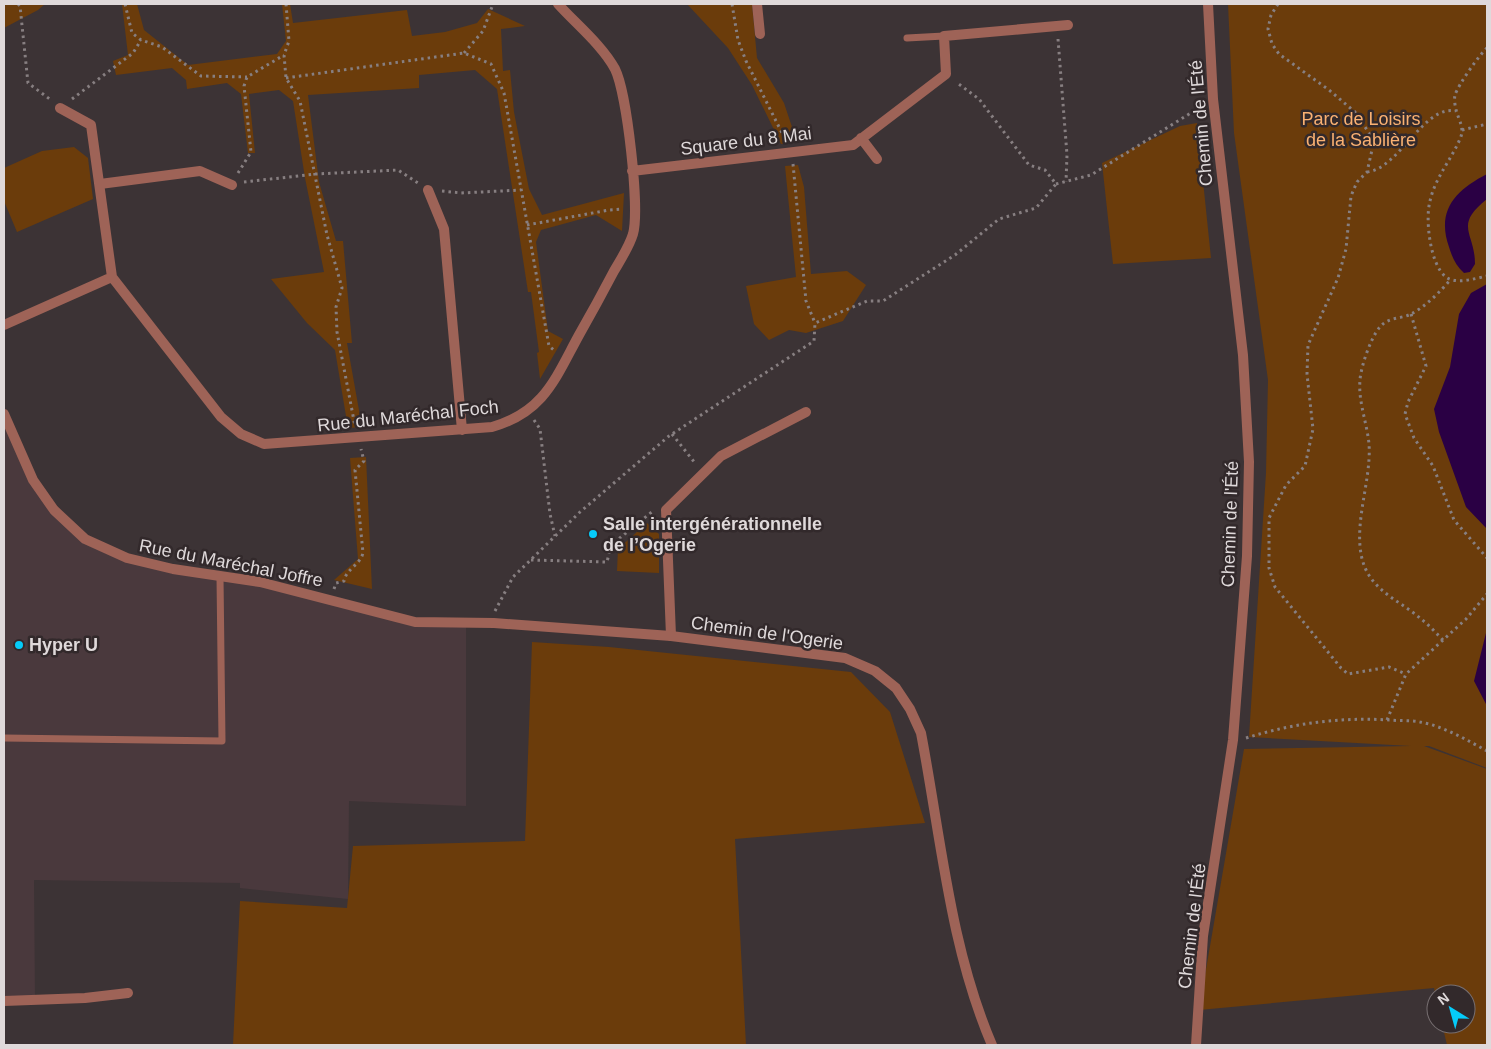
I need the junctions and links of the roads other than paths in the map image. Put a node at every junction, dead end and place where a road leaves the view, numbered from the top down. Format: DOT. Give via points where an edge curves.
graph roads {
  1 [pos="558,4"];
  2 [pos="757,4"];
  3 [pos="1208,4"];
  4 [pos="1063,26"];
  5 [pos="760,34"];
  6 [pos="944,36"];
  7 [pos="907,38"];
  8 [pos="60,108"];
  9 [pos="861,138"];
  10 [pos="877,159"];
  11 [pos="632,171"];
  12 [pos="100,184"];
  13 [pos="232,185"];
  14 [pos="428,190"];
  15 [pos="112,277"];
  16 [pos="4,325"];
  17 [pos="806,412"];
  18 [pos="4,414"];
  19 [pos="462,430"];
  20 [pos="220,577"];
  21 [pos="494,623"];
  22 [pos="671,636"];
  23 [pos="4,738"];
  24 [pos="128,993"];
  25 [pos="4,1001"];
  26 [pos="992,1045"];
  27 [pos="1196,1045"];
  1 -- 11 [label="street, Rue du Maréchal Foch" via="601,50 617,74 622,89"];
  2 -- 5 [label="street"];
  3 -- 27 [label="street, Chemin de l'Été" via="1213,99 1243,355 1249,462 1247,556 1233,740 1203,936"];
  4 -- 6 [label="street"];
  6 -- 7 [label="lane"];
  6 -- 9 [label="street, Square du 8 Mai" via="946,74"];
  8 -- 12 [label="street" via="91,124"];
  9 -- 10 [label="street"];
  9 -- 11 [label="street, Square du 8 Mai" via="853,145"];
  11 -- 19 [label="street, Rue du Maréchal Foch" via="636,209 633,235 544,395 529,411 498,425"];
  12 -- 13 [label="street" via="200,170"];
  12 -- 15 [label="street"];
  14 -- 19 [label="street" via="444,229"];
  15 -- 16 [label="street"];
  15 -- 19 [label="street, Rue du Maréchal Foch" via="213,408 241,434 275,445"];
  17 -- 22 [label="street" via="721,456 666,510"];
  18 -- 20 [label="street, Rue du Maréchal Joffre" via="42,496 85,539 110,552 150,565"];
  20 -- 21 [label="street, Rue du Maréchal Joffre" via="260,582 415,622"];
  20 -- 23 [label="lane" via="222,741"];
  21 -- 22 [label="street, Chemin de l'Ogerie"];
  22 -- 26 [label="street, Chemin de l'Ogerie" via="846,658 875,671 896,688 921,734 952,917"];
  24 -- 25 [label="street"];
}
